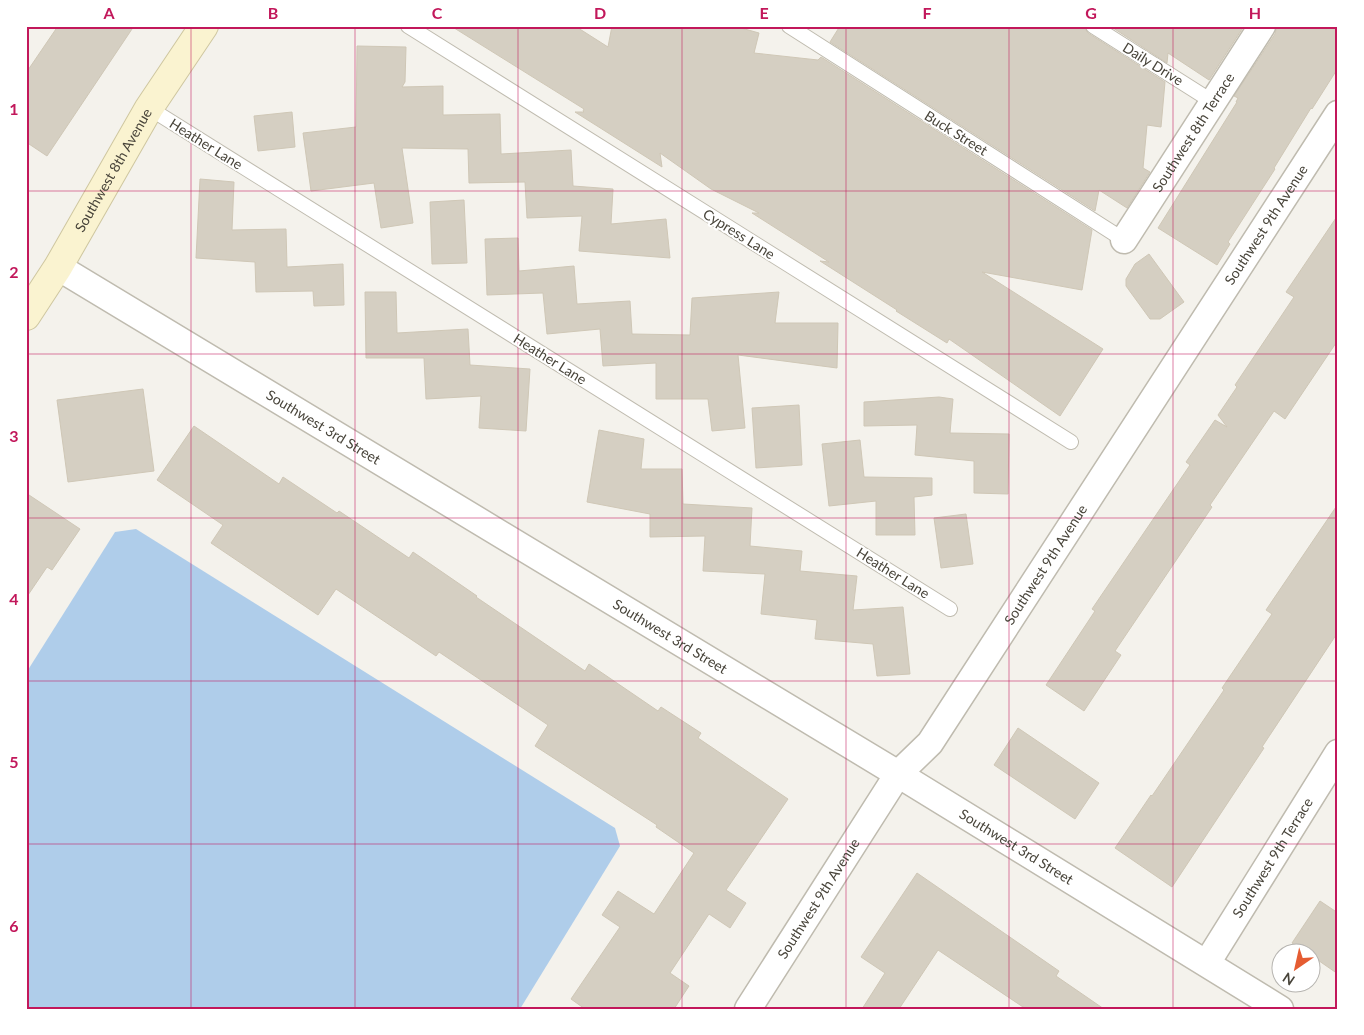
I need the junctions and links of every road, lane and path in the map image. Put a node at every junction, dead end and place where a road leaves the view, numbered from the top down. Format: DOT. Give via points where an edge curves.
graph roads {
  1 [pos="204,26"];
  2 [pos="408,26"];
  3 [pos="788,26"];
  4 [pos="1093,26"];
  5 [pos="1262,26"];
  6 [pos="1213,102"];
  7 [pos="149,108"];
  8 [pos="1338,114"];
  9 [pos="1124,240"];
  10 [pos="58,267"];
  11 [pos="26,316"];
  12 [pos="1072,442"];
  13 [pos="950,609"];
  14 [pos="1338,753"];
  15 [pos="898,774"];
  16 [pos="1206,963"];
  17 [pos="748,1009"];
  18 [pos="1280,1009"];
  1 -- 7 [label="street, Southwest 8th Avenue"];
  2 -- 12 [label="lane, Cypress Lane"];
  3 -- 9 [label="lane, Buck Street"];
  4 -- 6 [label="lane, Daily Drive"];
  5 -- 6 [label="street, Southwest 8th Terrace"];
  6 -- 9 [label="street, Southwest 8th Terrace"];
  7 -- 10 [label="street, Southwest 8th Avenue"];
  7 -- 13 [label="lane, Heather Lane"];
  8 -- 15 [label="street, Southwest 9th Avenue" via="930,743"];
  10 -- 11 [label="street, Southwest 8th Avenue"];
  10 -- 15 [label="street, Southwest 3rd Street"];
  14 -- 16 [label="street, Southwest 9th Terrace"];
  15 -- 16 [label="street, Southwest 3rd Street"];
  15 -- 17 [label="street, Southwest 9th Avenue"];
  16 -- 18 [label="street, Southwest 3rd Street"];
}
